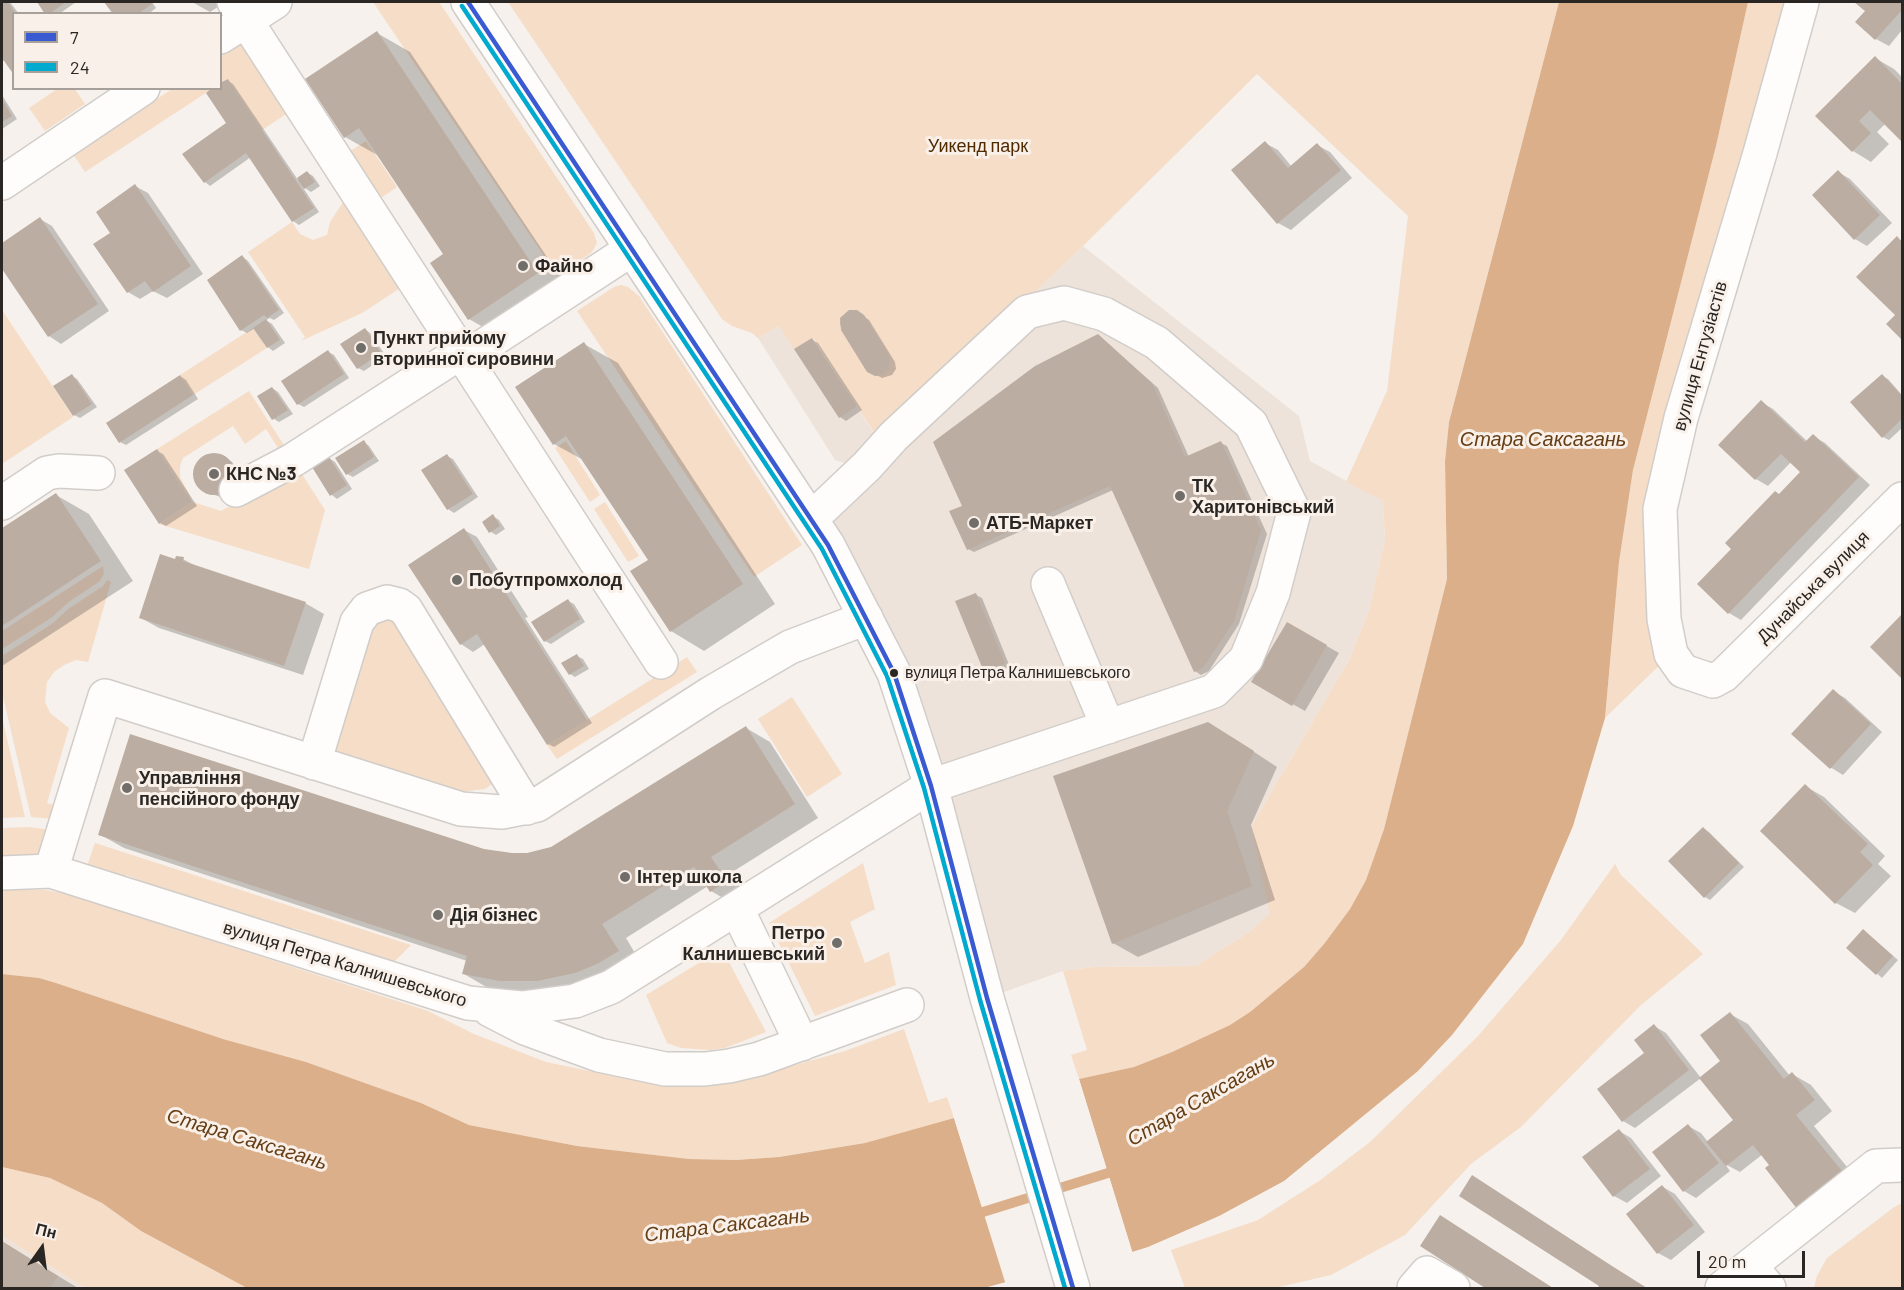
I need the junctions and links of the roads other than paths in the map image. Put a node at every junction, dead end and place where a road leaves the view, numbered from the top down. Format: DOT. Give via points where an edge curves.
graph roads {
  1 [pos="275,2"];
  2 [pos="468,2"];
  3 [pos="1802,2"];
  4 [pos="234,20"];
  5 [pos="140,90"];
  6 [pos="2,183"];
  7 [pos="632,249"];
  8 [pos="463,355"];
  9 [pos="98,472"];
  10 [pos="236,490"];
  11 [pos="1902,498"];
  12 [pos="2,503"];
  13 [pos="811,519"];
  14 [pos="1048,584"];
  15 [pos="866,618"];
  16 [pos="662,662"];
  17 [pos="1724,675"];
  18 [pos="1108,727"];
  19 [pos="314,763"];
  20 [pos="931,786"];
  21 [pos="527,808"];
  22 [pos="51,871"];
  23 [pos="2,873"];
  24 [pos="737,909"];
  25 [pos="480,1005"];
  26 [pos="907,1005"];
  27 [pos="802,1044"];
  28 [pos="1902,1165"];
  29 [pos="1760,1277"];
  30 [pos="1073,1288"];
  31 [pos="1414,1288"];
  32 [pos="1453,1288"];
  33 [pos="1722,1288"];
  1 -- 4 [label="street"];
  2 -- 7 [label="street"];
  3 -- 17 [label="street, вулиця Ентузіастів" via="1681,418 1660,509 1664,619 1671,654 1683,671 1713,681"];
  4 -- 8 [label="street"];
  5 -- 6 [label="street"];
  7 -- 8 [label="street"];
  7 -- 13 [label="street"];
  8 -- 10 [label="street" via="293,460"];
  8 -- 16 [label="street"];
  9 -- 12 [label="street" via="47,473"];
  11 -- 17 [label="street, Дунайська вулиця"];
  13 -- 15 [label="street"];
  13 -- 18 [label="street, вулиця Петра Калнишевського" via="1028,312 1064,303 1104,314 1157,343 1251,424 1294,512 1273,593 1246,659 1214,691"];
  14 -- 18 [label="street"];
  15 -- 20 [label="street" via="894,673"];
  15 -- 21 [label="street" via="766,660"];
  18 -- 20 [label="street, вулиця Петра Калнишевського"];
  19 -- 21 [label="street" via="462,809 502,812"];
  19 -- 21 [label="street" via="357,622 367,609 387,602 406,610"];
  19 -- 22 [label="street" via="105,696"];
  20 -- 24 [label="street, вулиця Петра Калнишевського"];
  20 -- 30 [label="street" via="987,998"];
  22 -- 23 [label="street"];
  22 -- 25 [label="street, вулиця Петра Калнишевського"];
  24 -- 25 [label="street, вулиця Петра Калнишевського" via="597,994 522,1008"];
  24 -- 27 [label="street"];
  25 -- 27 [label="street" via="572,1047 665,1069 729,1066"];
  26 -- 27 [label="street"];
  28 -- 29 [label="street" via="1876,1166"];
  29 -- 33 [label="street"];
  31 -- 32 [label="street" via="1427,1274"];
}
